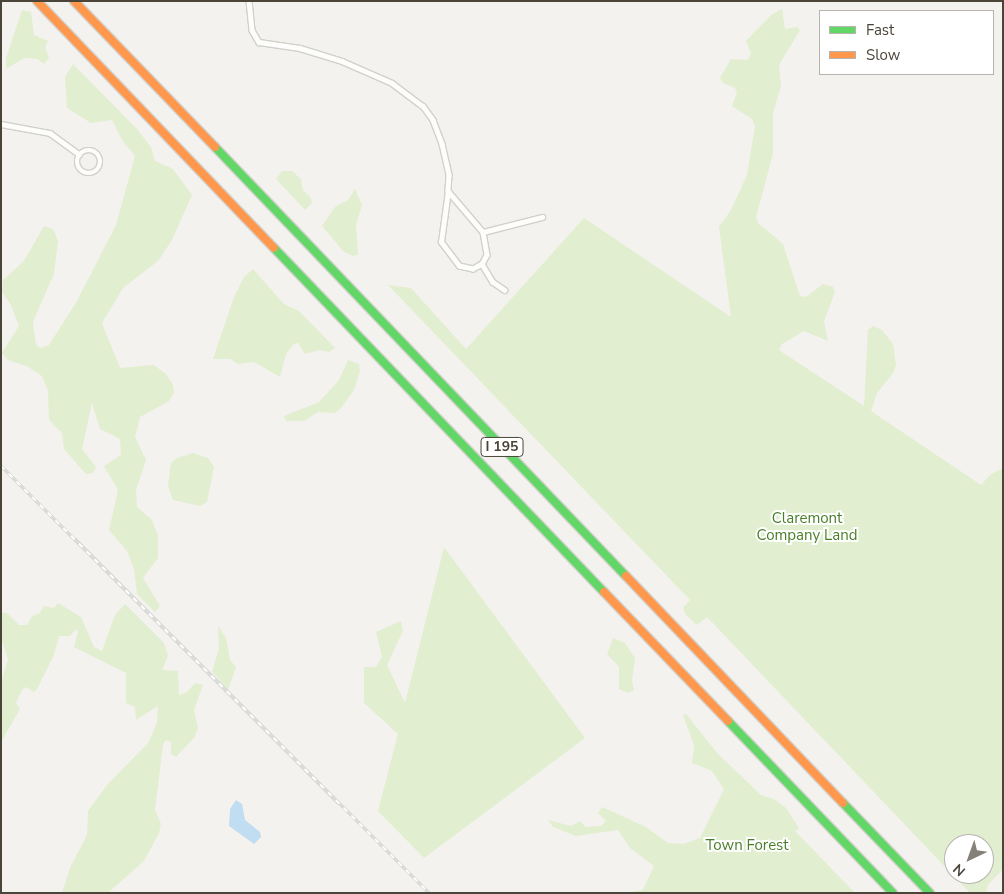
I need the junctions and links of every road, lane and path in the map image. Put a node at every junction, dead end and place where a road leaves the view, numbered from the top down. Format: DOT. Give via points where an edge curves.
graph roads {
  1 [pos="37,1"];
  2 [pos="74,1"];
  3 [pos="249,1"];
  4 [pos="1,124"];
  5 [pos="80,154"];
  6 [pos="448,191"];
  7 [pos="542,217"];
  8 [pos="483,232"];
  9 [pos="482,264"];
  10 [pos="505,290"];
  11 [pos="893,893"];
  12 [pos="930,893"];
  1 -- 11 [label="highway, I 195"];
  2 -- 12 [label="highway, I 195"];
  3 -- 6 [label="street" via="252,30 259,42 306,49 342,61 392,83 423,106 433,120 442,144 449,175"];
  4 -- 5 [label="street" via="50,133"];
  5 -- 5 [label="street" via="77,163 81,171 90,173 98,169 100,161 96,153 88,150"];
  6 -- 8 [label="street"];
  6 -- 9 [label="street" via="441,242 459,266 473,269"];
  7 -- 8 [label="street"];
  8 -- 9 [label="street" via="487,255"];
  9 -- 10 [label="street" via="493,282"];
}
